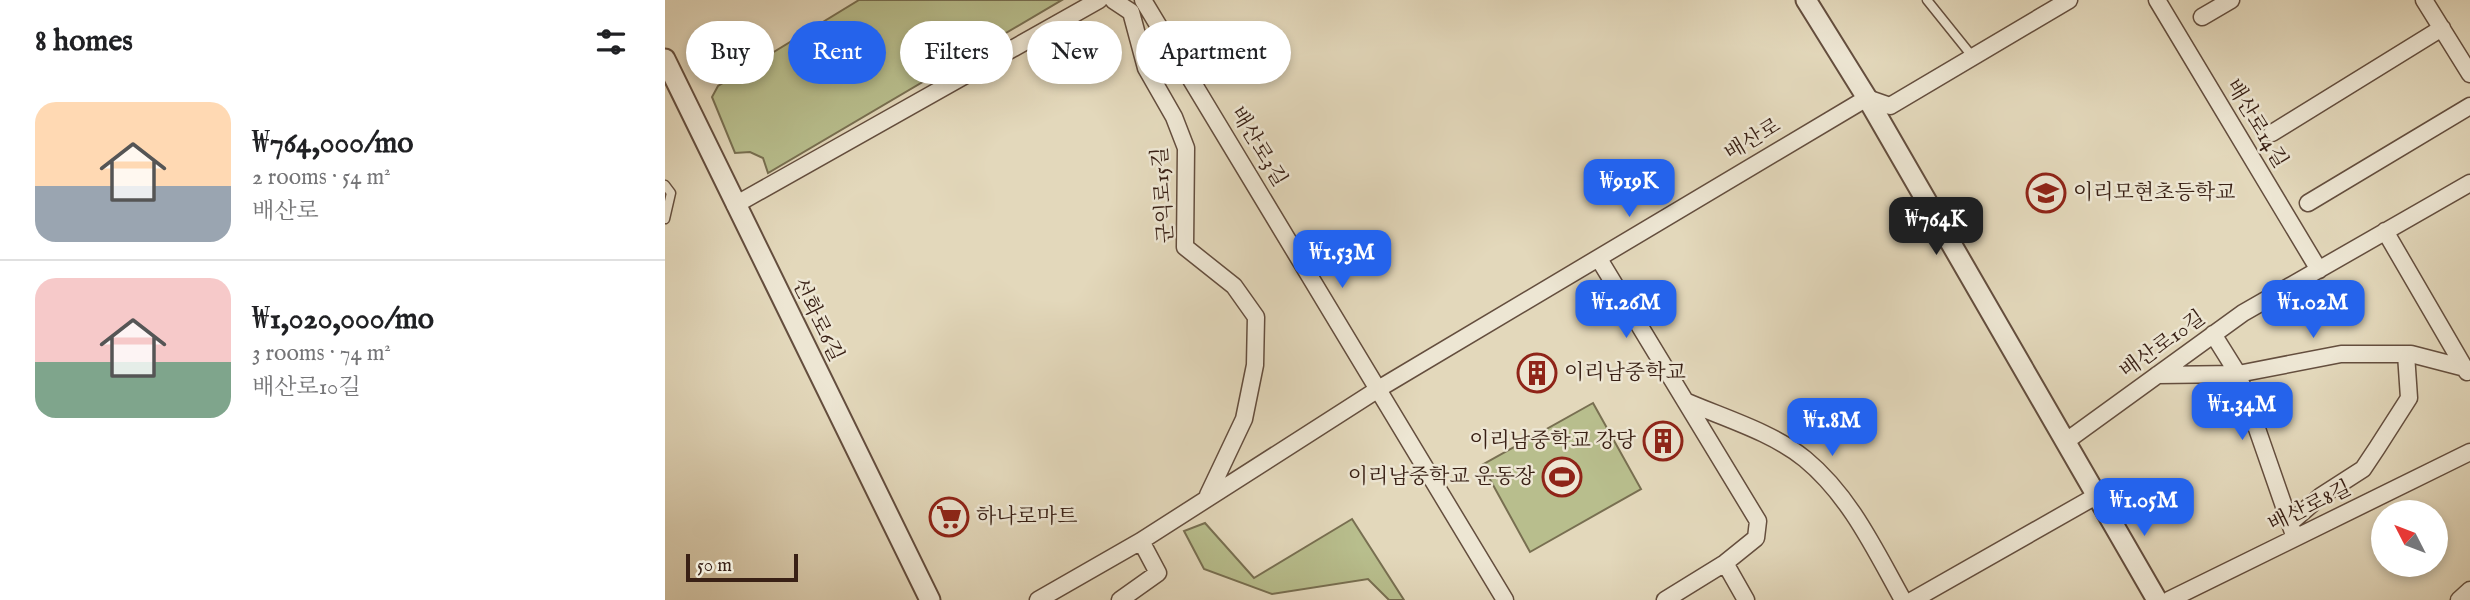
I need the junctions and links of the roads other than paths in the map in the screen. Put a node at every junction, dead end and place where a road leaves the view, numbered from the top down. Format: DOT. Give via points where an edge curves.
graph roads {
  1 [pos="1099,0"];
  2 [pos="1113,0"];
  3 [pos="1143,0"];
  4 [pos="1806,0"];
  5 [pos="1927,0"];
  6 [pos="2069,0"];
  7 [pos="2157,0"];
  8 [pos="2231,0"];
  9 [pos="2424,0"];
  10 [pos="2202,17"];
  11 [pos="2442,28"];
  12 [pos="1972,56"];
  13 [pos="665,59"];
  14 [pos="2470,74"];
  15 [pos="1867,98"];
  16 [pos="2470,106"];
  17 [pos="2272,133"];
  18 [pos="2470,183"];
  19 [pos="665,184"];
  20 [pos="2308,204"];
  21 [pos="735,205"];
  22 [pos="665,219"];
  23 [pos="2385,231"];
  24 [pos="1599,259"];
  25 [pos="2319,270"];
  26 [pos="2213,334"];
  27 [pos="2406,354"];
  28 [pos="2467,373"];
  29 [pos="2238,374"];
  30 [pos="2157,375"];
  31 [pos="1380,388"];
  32 [pos="1685,401"];
  33 [pos="2065,442"];
  34 [pos="2470,452"];
  35 [pos="1208,495"];
  36 [pos="2096,496"];
  37 [pos="2293,530"];
  38 [pos="1140,541"];
  39 [pos="1725,563"];
  40 [pos="2470,590"];
  41 [pos="930,600"];
  42 [pos="1038,600"];
  43 [pos="1119,600"];
  44 [pos="1505,600"];
  45 [pos="1665,600"];
  46 [pos="1746,600"];
  47 [pos="1903,600"];
  48 [pos="1913,600"];
  49 [pos="2157,600"];
  50 [pos="2169,600"];
  51 [pos="2459,600"];
  1 -- 21 [label="street"];
  2 -- 35 [label="street, 군익로15길" via="1131,12 1146,68 1186,148 1185,247 1234,286 1256,317 1255,365 1244,419"];
  3 -- 31 [label="street, 배산로3길"];
  4 -- 15 [label="street"];
  5 -- 12 [label="lane"];
  6 -- 12 [label="street"];
  7 -- 25 [label="street, 배산로14길"];
  8 -- 10 [label="street"];
  9 -- 11 [label="street"];
  11 -- 14 [label="street"];
  11 -- 17 [label="street"];
  12 -- 15 [label="street" via="1890,106"];
  13 -- 21 [label="street, 선화로6길"];
  15 -- 24 [label="street, 배산로"];
  15 -- 33 [label="street"];
  16 -- 20 [label="street"];
  18 -- 23 [label="street, 배산로10길"];
  19 -- 22 [label="lane" via="671,193"];
  21 -- 41 [label="street, 선화로6길"];
  23 -- 25 [label="street, 배산로10길"];
  23 -- 28 [label="street"];
  24 -- 31 [label="street"];
  24 -- 32 [label="street"];
  25 -- 26 [label="street, 배산로10길"];
  26 -- 29 [label="street"];
  26 -- 30 [label="street, 배산로10길"];
  27 -- 28 [label="street"];
  27 -- 29 [label="street" via="2341,354"];
  27 -- 37 [label="street" via="2409,398 2377,448 2363,468 2321,496"];
  29 -- 30 [label="street"];
  29 -- 37 [label="street"];
  30 -- 33 [label="street, 배산로10길"];
  31 -- 35 [label="street"];
  31 -- 44 [label="street, 배산로3길"];
  32 -- 39 [label="street" via="1758,521 1756,538"];
  32 -- 47 [label="street" via="1774,440 1823,475 1847,504"];
  33 -- 36 [label="street"];
  34 -- 37 [label="street, 배산로8길"];
  35 -- 38 [label="street"];
  36 -- 48 [label="street"];
  36 -- 49 [label="street"];
  37 -- 50 [label="street, 배산로8길"];
  38 -- 42 [label="street"];
  38 -- 43 [label="street" via="1158,573"];
  39 -- 45 [label="street"];
  39 -- 46 [label="street"];
  40 -- 51 [label="street"];
}
